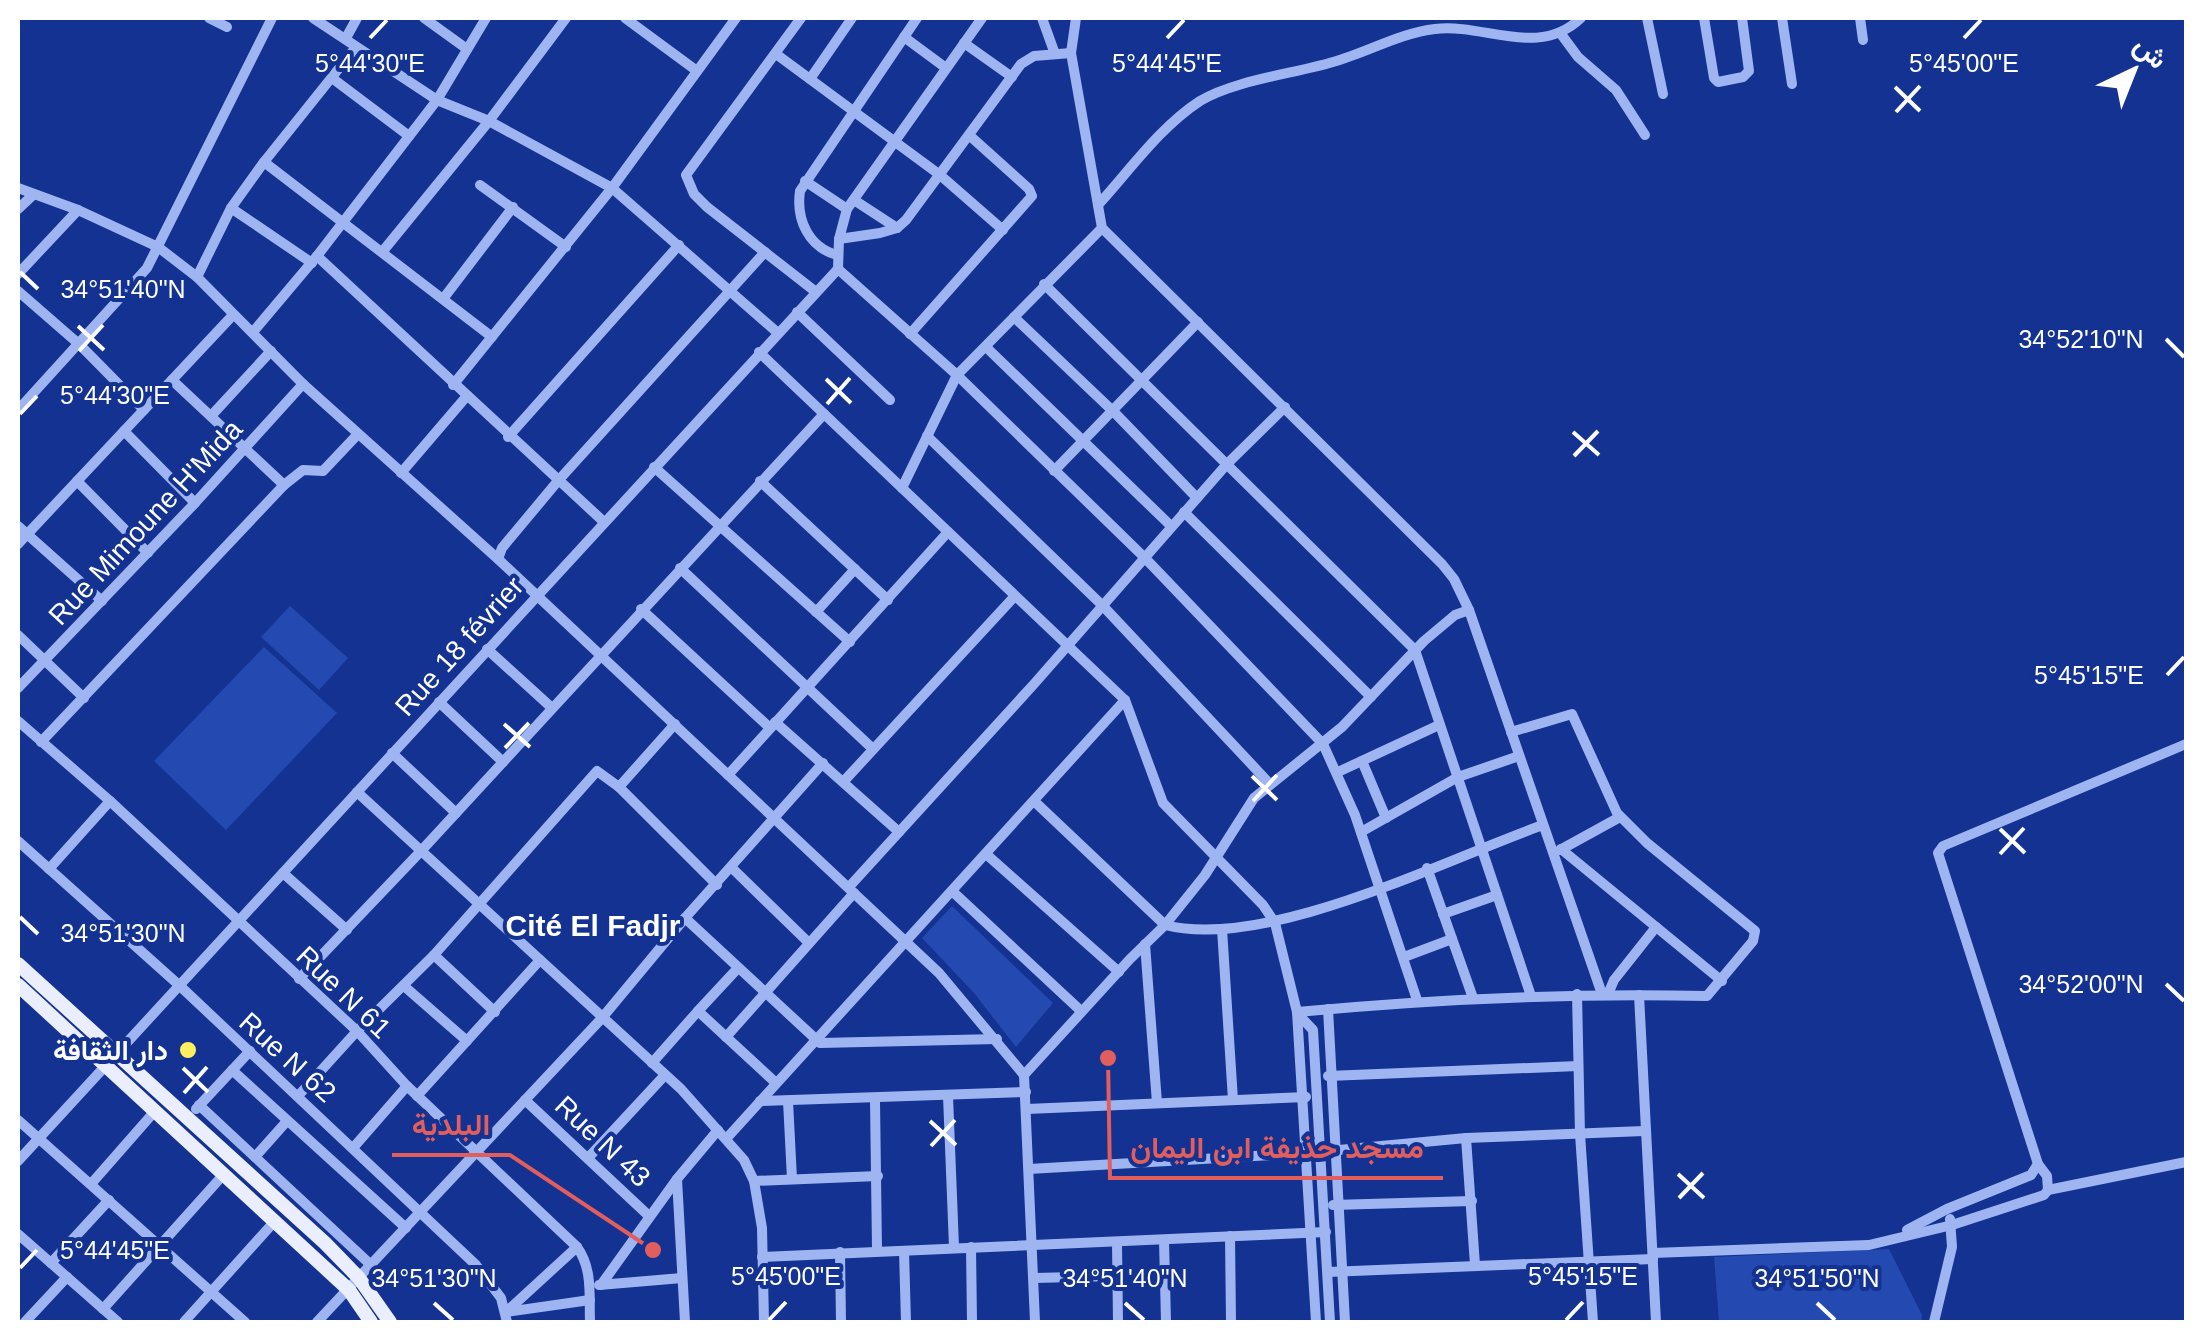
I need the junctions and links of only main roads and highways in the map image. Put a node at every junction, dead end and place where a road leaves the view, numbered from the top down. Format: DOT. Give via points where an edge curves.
graph roads {
  1 [pos="18,964"];
  2 [pos="19,989"];
  3 [pos="111,1061"];
  4 [pos="354,1284"];
  5 [pos="371,1322"];
  6 [pos="390,1322"];
  1 -- 3 [label="main road"];
  2 -- 3 [label="main road"];
  3 -- 4 [label="main road" via="275,1221"];
  3 -- 4 [label="main road" via="325,1243"];
  4 -- 5 [label="main road"];
  4 -- 6 [label="main road"];
}
